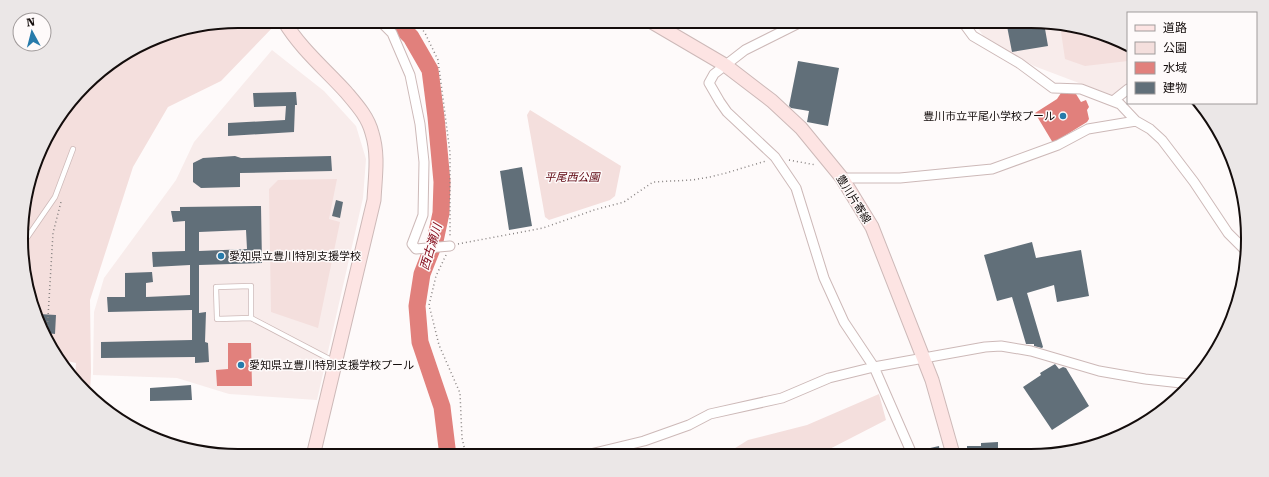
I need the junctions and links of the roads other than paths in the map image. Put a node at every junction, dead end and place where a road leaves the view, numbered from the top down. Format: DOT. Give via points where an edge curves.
graph roads {
  1 [pos="289,28"];
  2 [pos="387,28"];
  3 [pos="662,28"];
  4 [pos="789,28"];
  5 [pos="967,28"];
  6 [pos="725,65"];
  7 [pos="1127,90"];
  8 [pos="1113,101"];
  9 [pos="1136,121"];
  10 [pos="73,149"];
  11 [pos="842,178"];
  12 [pos="28,236"];
  13 [pos="450,246"];
  14 [pos="1241,246"];
  15 [pos="251,318"];
  16 [pos="924,358"];
  17 [pos="335,362"];
  18 [pos="874,367"];
  19 [pos="1183,383"];
  20 [pos="316,449"];
  21 [pos="611,449"];
  22 [pos="910,449"];
  23 [pos="952,449"];
  1 -- 17 [label="main road" via="299,43 361,109 372,133 377,160 374,200"];
  2 -- 13 [label="street" via="392,33 410,75 420,124 424,162 424,215 412,244 416,248"];
  3 -- 6 [label="main road, 豊川片寄線"];
  4 -- 6 [label="street" via="745,50"];
  5 -- 8 [label="street" via="973,36 1019,63 1053,88 1081,89"];
  6 -- 11 [label="main road, 豊川片寄線" via="772,100 801,128"];
  6 -- 18 [label="street" via="714,74 709,83 728,112 775,157 796,188 824,278 844,322"];
  7 -- 8 [label="street"];
  8 -- 9 [label="street" via="1120,104"];
  9 -- 11 [label="street" via="1088,129 1058,145 992,169 900,178"];
  9 -- 14 [label="street" via="1150,128 1162,140 1228,233"];
  10 -- 12 [label="lane" via="55,197"];
  11 -- 16 [label="main road, 豊川片寄線" via="872,226"];
  15 -- 15 [label="lane" via="217,319 216,287 251,286"];
  15 -- 17 [label="lane"];
  16 -- 18 [label="street"];
  16 -- 19 [label="street" via="1001,346 1031,351 1099,371"];
  16 -- 23 [label="main road, 豊川片寄線"];
  17 -- 20 [label="main road"];
  18 -- 21 [label="street" via="828,378 782,398 710,414 689,425 644,441"];
  18 -- 22 [label="street"];
}
